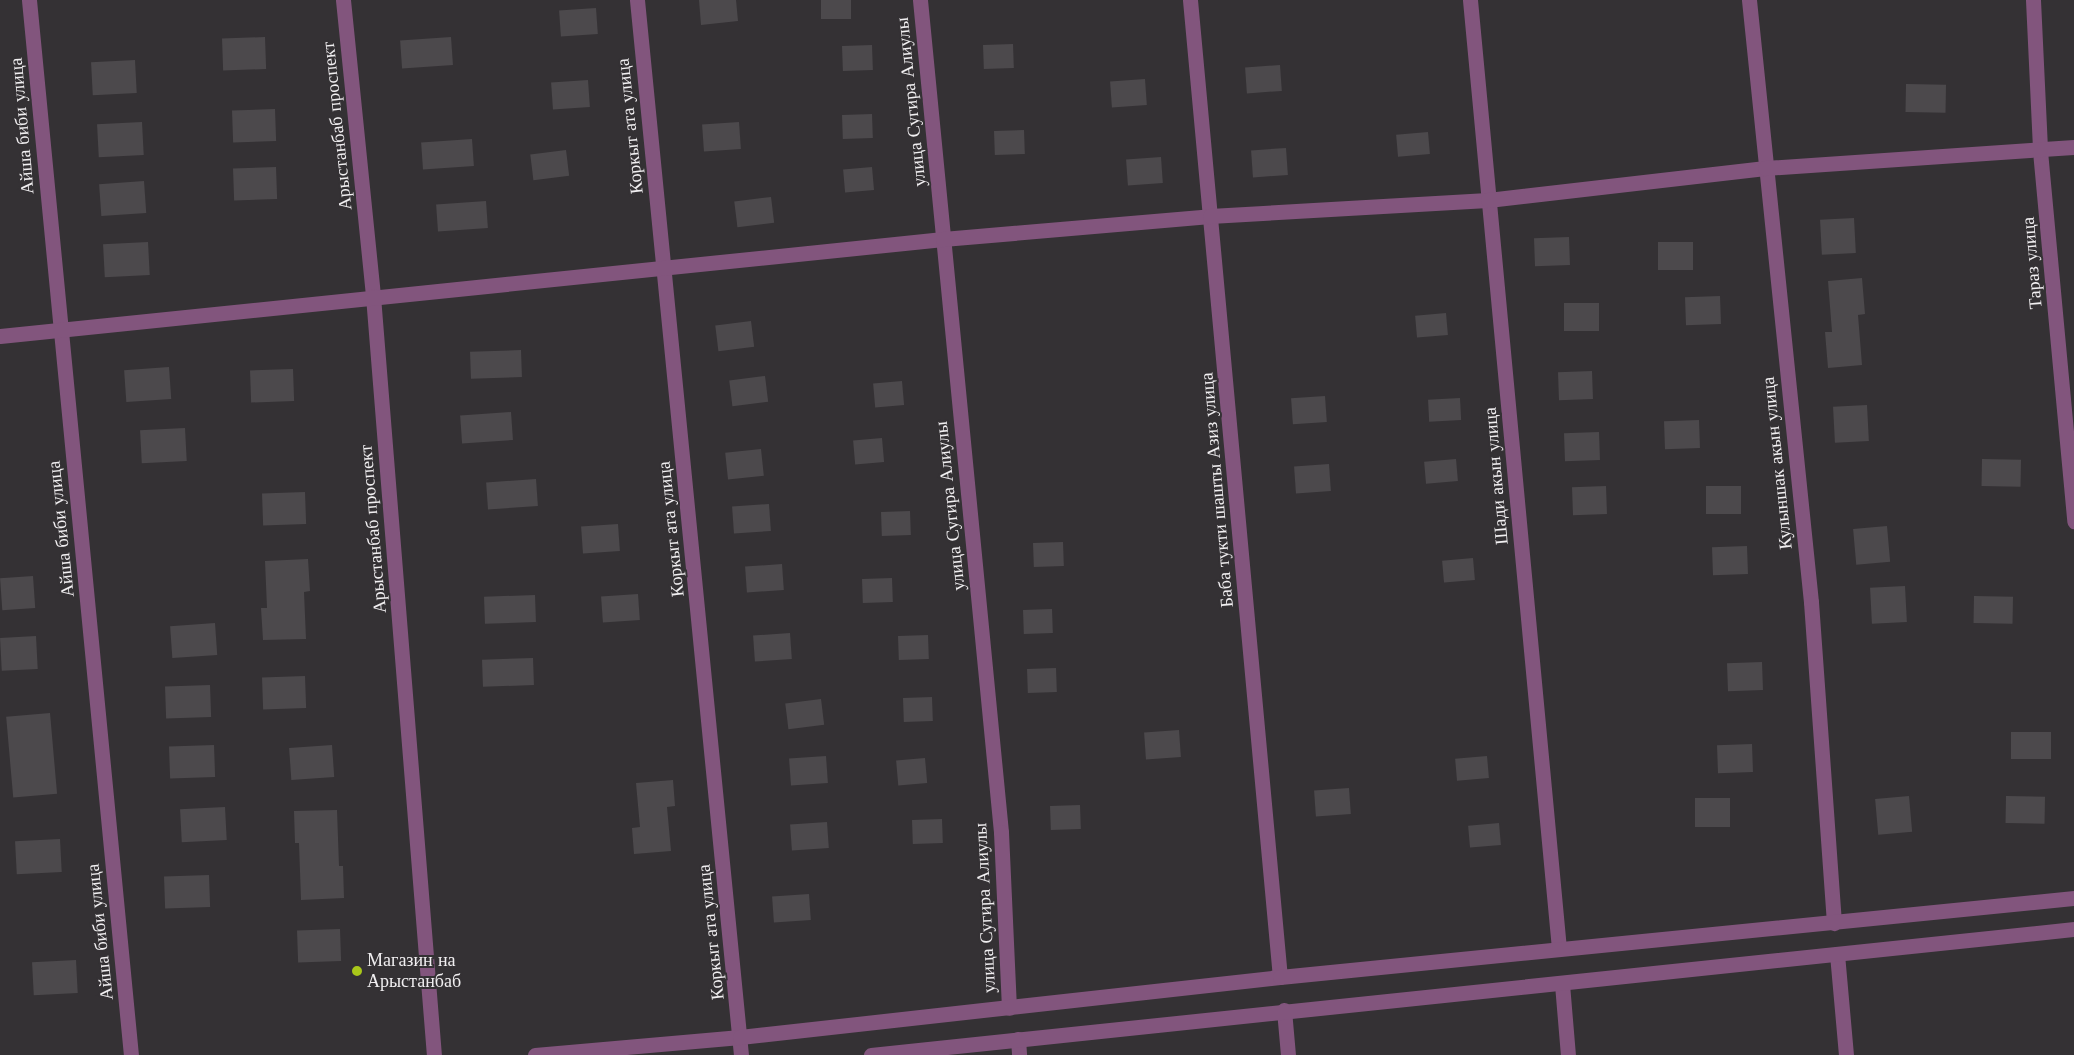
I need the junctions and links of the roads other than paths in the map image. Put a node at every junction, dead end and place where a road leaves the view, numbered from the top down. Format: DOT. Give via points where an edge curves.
graph roads {
  1 [pos="29,0"];
  2 [pos="343,0"];
  3 [pos="637,0"];
  4 [pos="920,0"];
  5 [pos="1190,0"];
  6 [pos="1470,0"];
  7 [pos="1749,0"];
  8 [pos="2033,0"];
  9 [pos="2074,147"];
  10 [pos="2040,151"];
  11 [pos="1765,168"];
  12 [pos="1488,200"];
  13 [pos="1210,216"];
  14 [pos="943,239"];
  15 [pos="663,266"];
  16 [pos="373,296"];
  17 [pos="60,328"];
  18 [pos="0,336"];
  19 [pos="2074,521"];
  20 [pos="2074,898"];
  21 [pos="1834,923"];
  22 [pos="2074,929"];
  23 [pos="1559,948"];
  24 [pos="1837,954"];
  25 [pos="1280,977"];
  26 [pos="1562,984"];
  27 [pos="1009,1008"];
  28 [pos="1284,1010"];
  29 [pos="740,1038"];
  30 [pos="1018,1039"];
  31 [pos="131,1055"];
  32 [pos="434,1055"];
  33 [pos="535,1055"];
  34 [pos="741,1055"];
  35 [pos="871,1055"];
  36 [pos="1019,1055"];
  37 [pos="1288,1055"];
  38 [pos="1568,1055"];
  39 [pos="1846,1055"];
  1 -- 17 [label="street, Айша биби улица"];
  2 -- 16 [label="street, Арыстанбаб проспект"];
  3 -- 15 [label="street, Коркыт ата улица"];
  4 -- 14 [label="street, улица Сугира Алиулы"];
  5 -- 13 [label="street, Баба тукти шашты Азиз улица"];
  6 -- 12 [label="street, Шади акын улица"];
  7 -- 11 [label="street, Кулыншак акын улица"];
  8 -- 10 [label="street, Тараз улица"];
  9 -- 10 [label="street"];
  10 -- 11 [label="street"];
  10 -- 19 [label="street, Тараз улица"];
  11 -- 12 [label="street"];
  11 -- 21 [label="street, Кулыншак акын улица" via="1811,602"];
  12 -- 13 [label="street"];
  12 -- 23 [label="street, Шади акын улица"];
  13 -- 14 [label="street"];
  13 -- 25 [label="street, Баба тукти шашты Азиз улица"];
  14 -- 15 [label="street"];
  14 -- 27 [label="street, улица Сугира Алиулы" via="1001,832"];
  15 -- 16 [label="street"];
  15 -- 29 [label="street, Коркыт ата улица"];
  16 -- 17 [label="street"];
  16 -- 32 [label="street, Арыстанбаб проспект"];
  17 -- 18 [label="street"];
  17 -- 31 [label="street, Айша биби улица"];
  20 -- 21 [label="street"];
  21 -- 23 [label="street"];
  22 -- 24 [label="street"];
  23 -- 25 [label="street"];
  24 -- 26 [label="street"];
  24 -- 39 [label="street"];
  25 -- 27 [label="street"];
  26 -- 28 [label="street"];
  26 -- 38 [label="street"];
  27 -- 29 [label="street"];
  28 -- 30 [label="street"];
  28 -- 37 [label="street"];
  29 -- 33 [label="street"];
  29 -- 34 [label="street, Коркыт ата улица"];
  30 -- 35 [label="street"];
  30 -- 36 [label="street"];
}
